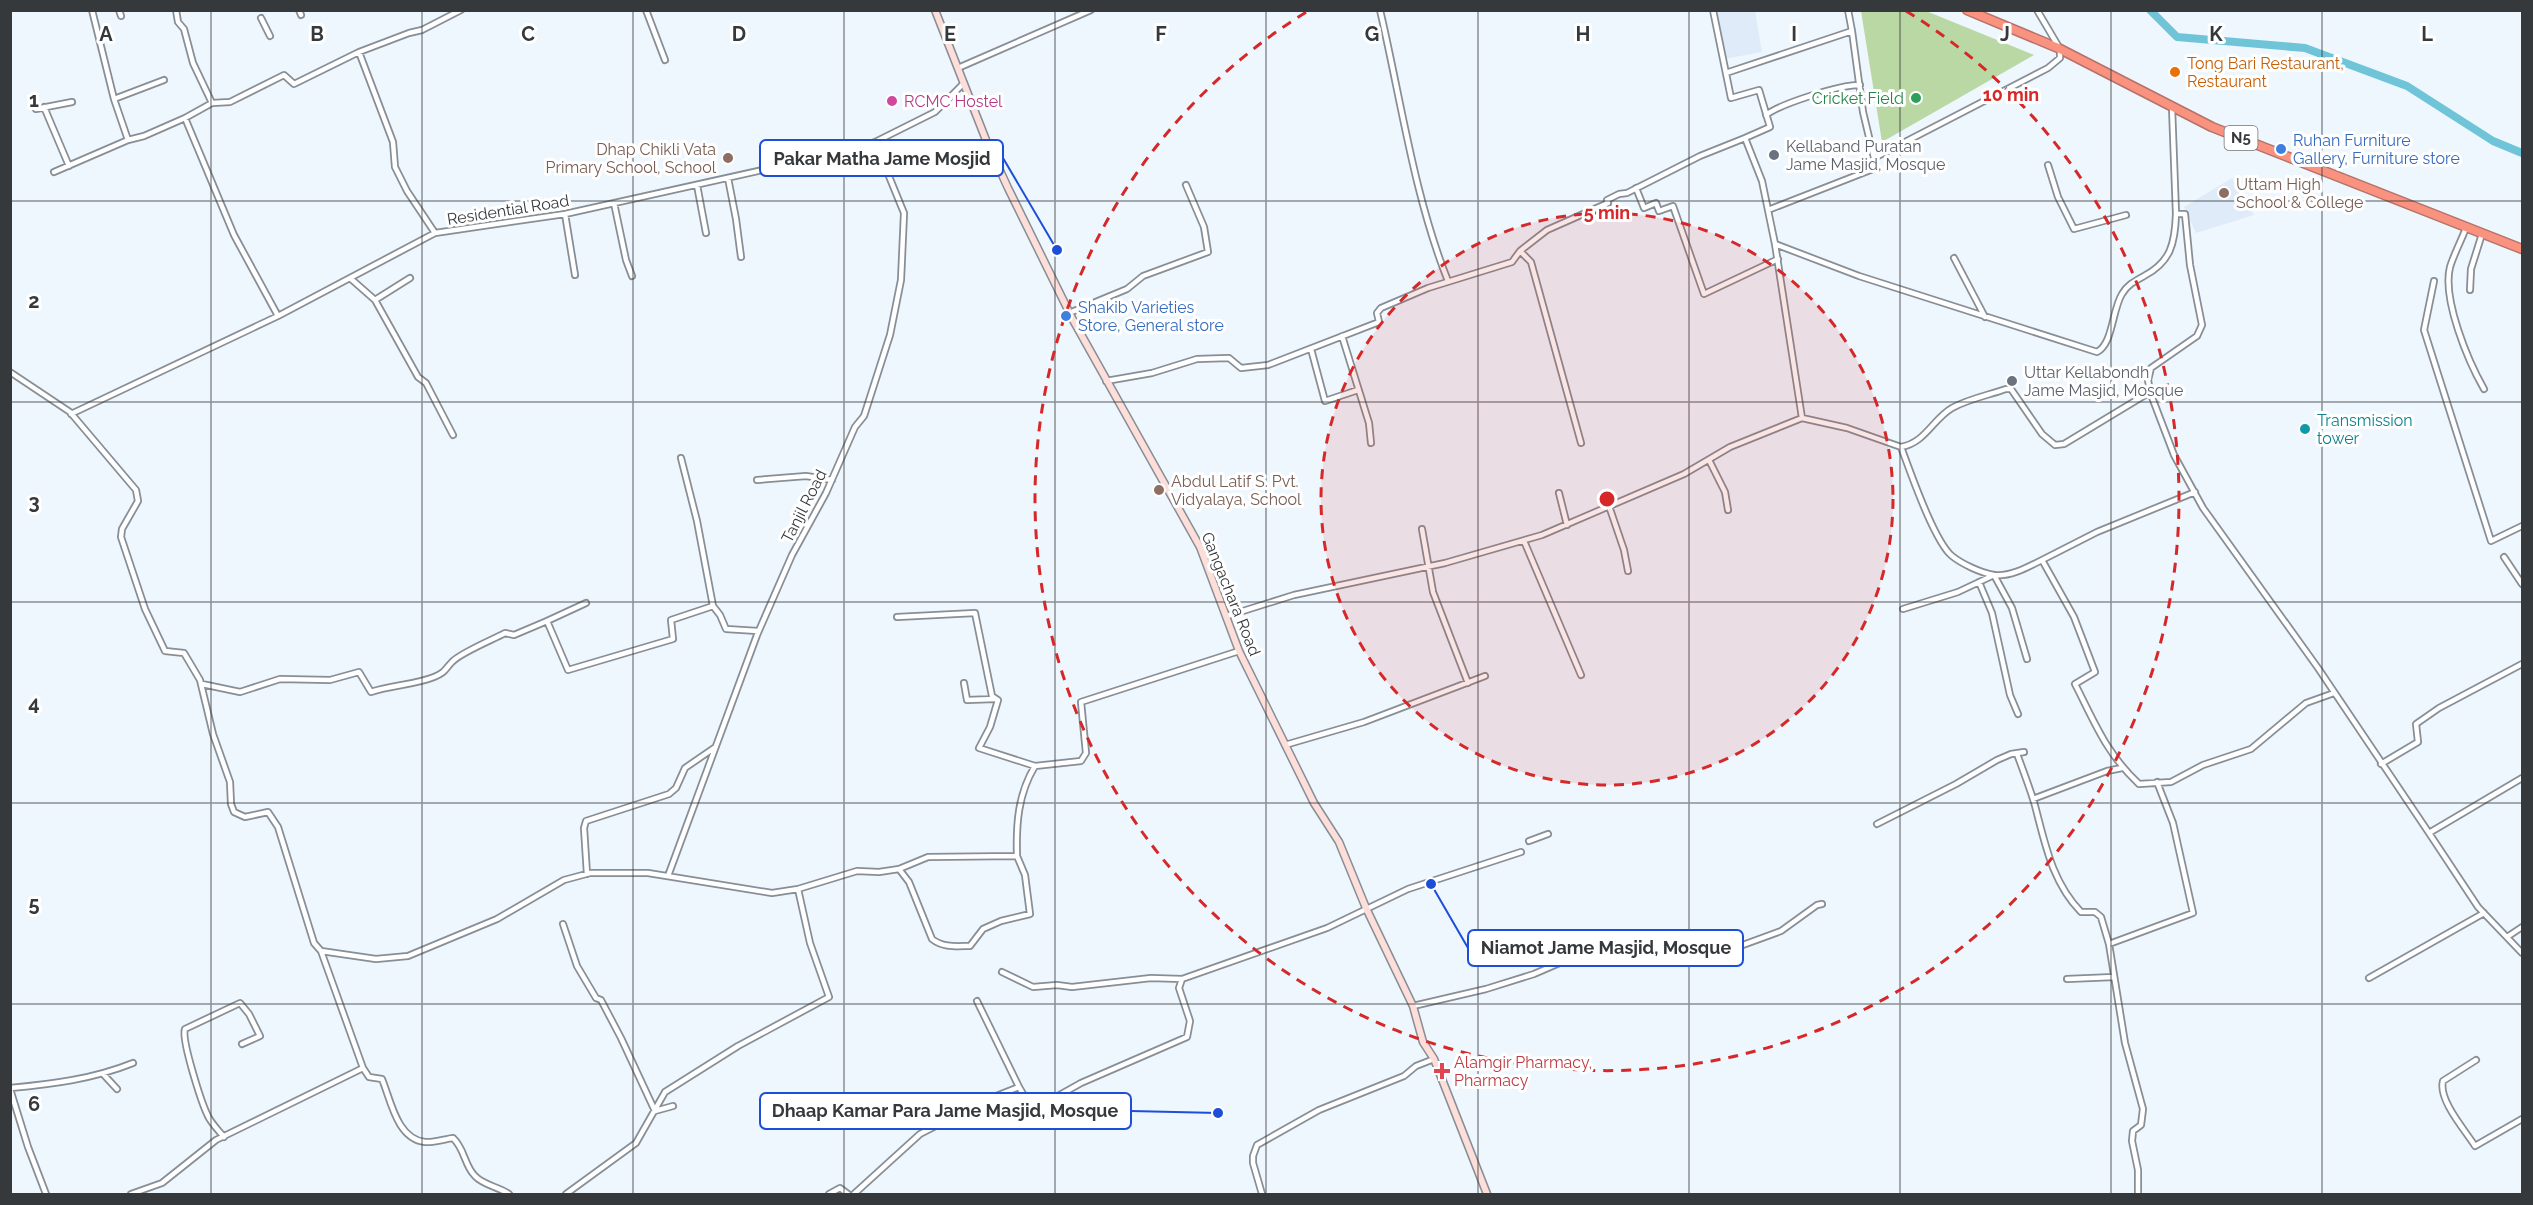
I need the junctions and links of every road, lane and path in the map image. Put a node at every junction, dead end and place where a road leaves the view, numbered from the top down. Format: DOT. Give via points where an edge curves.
graph roads {
  1 [pos="176,10"];
  2 [pos="461,10"];
  3 [pos="646,10"];
  4 [pos="935,10"];
  5 [pos="1091,10"];
  6 [pos="1380,10"];
  7 [pos="1713,10"];
  8 [pos="1848,10"];
  9 [pos="1967,10"];
  10 [pos="2037,10"];
  11 [pos="94,11"];
  12 [pos="261,18"];
  13 [pos="1852,31"];
  14 [pos="270,36"];
  15 [pos="2060,49"];
  16 [pos="359,52"];
  17 [pos="665,60"];
  18 [pos="958,68"];
  19 [pos="1726,73"];
  20 [pos="164,80"];
  21 [pos="964,83"];
  22 [pos="1860,86"];
  23 [pos="114,99"];
  24 [pos="72,102"];
  25 [pos="213,103"];
  26 [pos="2172,106"];
  27 [pos="44,107"];
  28 [pos="36,109"];
  29 [pos="1766,115"];
  30 [pos="185,118"];
  31 [pos="1745,138"];
  32 [pos="128,140"];
  33 [pos="875,142"];
  34 [pos="1874,158"];
  35 [pos="2048,165"];
  36 [pos="69,166"];
  37 [pos="54,172"];
  38 [pos="728,178"];
  39 [pos="697,185"];
  40 [pos="1186,185"];
  41 [pos="1636,188"];
  42 [pos="614,203"];
  43 [pos="1768,210"];
  44 [pos="565,214"];
  45 [pos="2176,214"];
  46 [pos="2126,215"];
  47 [pos="2466,228"];
  48 [pos="435,233"];
  49 [pos="706,233"];
  50 [pos="2482,234"];
  51 [pos="1775,244"];
  52 [pos="2523,249"];
  53 [pos="1520,251"];
  54 [pos="741,257"];
  55 [pos="1954,258"];
  56 [pos="1778,259"];
  57 [pos="575,275"];
  58 [pos="632,276"];
  59 [pos="350,278"];
  60 [pos="410,278"];
  61 [pos="1448,281"];
  62 [pos="2433,281"];
  63 [pos="2470,290"];
  64 [pos="375,300"];
  65 [pos="1069,313"];
  66 [pos="278,316"];
  67 [pos="1985,317"];
  68 [pos="1342,336"];
  69 [pos="1311,349"];
  70 [pos="10,372"];
  71 [pos="1106,381"];
  72 [pos="2484,389"];
  73 [pos="1358,390"];
  74 [pos="2150,392"];
  75 [pos="71,414"];
  76 [pos="1802,418"];
  77 [pos="453,435"];
  78 [pos="1371,442"];
  79 [pos="1581,443"];
  80 [pos="1900,447"];
  81 [pos="681,458"];
  82 [pos="1708,460"];
  83 [pos="757,480"];
  84 [pos="832,480"];
  85 [pos="2195,492"];
  86 [pos="1559,493"];
  87 [pos="1609,506"];
  88 [pos="1728,510"];
  89 [pos="1566,525"];
  90 [pos="2523,526"];
  91 [pos="1422,529"];
  92 [pos="1524,541"];
  93 [pos="2504,557"];
  94 [pos="2042,560"];
  95 [pos="1429,566"];
  96 [pos="1628,571"];
  97 [pos="1979,582"];
  98 [pos="2522,583"];
  99 [pos="586,603"];
  100 [pos="713,606"];
  101 [pos="1903,609"];
  102 [pos="1227,616"];
  103 [pos="897,617"];
  104 [pos="547,621"];
  105 [pos="758,631"];
  106 [pos="1239,651"];
  107 [pos="2027,659"];
  108 [pos="2523,664"];
  109 [pos="1581,675"];
  110 [pos="1485,676"];
  111 [pos="964,683"];
  112 [pos="1468,683"];
  113 [pos="202,684"];
  114 [pos="2334,693"];
  115 [pos="997,699"];
  116 [pos="2018,714"];
  117 [pos="1285,745"];
  118 [pos="715,748"];
  119 [pos="2024,752"];
  120 [pos="2017,754"];
  121 [pos="2381,764"];
  122 [pos="1035,766"];
  123 [pos="2122,768"];
  124 [pos="2523,778"];
  125 [pos="2157,782"];
  126 [pos="2032,799"];
  127 [pos="1877,824"];
  128 [pos="2428,833"];
  129 [pos="1548,834"];
  130 [pos="1529,842"];
  131 [pos="1521,852"];
  132 [pos="1017,856"];
  133 [pos="899,869"];
  134 [pos="587,874"];
  135 [pos="668,876"];
  136 [pos="798,889"];
  137 [pos="1822,904"];
  138 [pos="1365,908"];
  139 [pos="2484,913"];
  140 [pos="563,924"];
  141 [pos="2523,927"];
  142 [pos="2507,937"];
  143 [pos="2109,944"];
  144 [pos="321,951"];
  145 [pos="2523,953"];
  146 [pos="1002,972"];
  147 [pos="2114,977"];
  148 [pos="2369,978"];
  149 [pos="1182,979"];
  150 [pos="2067,979"];
  151 [pos="977,1001"];
  152 [pos="1413,1006"];
  153 [pos="242,1044"];
  154 [pos="1434,1059"];
  155 [pos="2476,1060"];
  156 [pos="133,1064"];
  157 [pos="363,1068"];
  158 [pos="105,1075"];
  159 [pos="1019,1087"];
  160 [pos="10,1089"];
  161 [pos="117,1089"];
  162 [pos="673,1106"];
  163 [pos="654,1111"];
  164 [pos="2523,1119"];
  165 [pos="224,1137"];
  166 [pos="46,1194"];
  167 [pos="131,1194"];
  168 [pos="509,1194"];
  169 [pos="566,1194"];
  170 [pos="829,1194"];
  171 [pos="848,1194"];
  172 [pos="854,1194"];
  173 [pos="1262,1194"];
  174 [pos="1487,1194"];
  175 [pos="2138,1194"];
  1 -- 25 [label="street" via="193,63"];
  2 -- 16 [label="street" via="422,30"];
  3 -- 17 [label="street"];
  4 -- 18 [label="main road, Gangachara Road"];
  5 -- 18 [label="street"];
  6 -- 61 [label="street" via="1420,189"];
  7 -- 19 [label="street"];
  8 -- 13 [label="street"];
  9 -- 15 [label="highway, N5"];
  10 -- 15 [label="street"];
  11 -- 23 [label="street"];
  12 -- 14 [label="street"];
  13 -- 19 [label="street"];
  13 -- 22 [label="street"];
  15 -- 26 [label="highway, N5"];
  15 -- 34 [label="street" via="2060,58 2048,68"];
  16 -- 25 [label="street" via="294,84 284,75 230,102"];
  16 -- 48 [label="street" via="393,142 395,167"];
  18 -- 21 [label="main road, Gangachara Road"];
  19 -- 29 [label="street" via="1731,98 1759,90"];
  20 -- 23 [label="street"];
  21 -- 33 [label="street, Residential Road" via="935,112"];
  21 -- 65 [label="main road, Gangachara Road" via="990,150"];
  22 -- 29 [label="street" via="1834,87"];
  22 -- 34 [label="street"];
  23 -- 32 [label="street"];
  24 -- 27 [label="street"];
  25 -- 30 [label="street"];
  26 -- 45 [label="street"];
  26 -- 47 [label="highway, N5" via="2212,127"];
  27 -- 28 [label="street"];
  27 -- 36 [label="street"];
  29 -- 31 [label="street" via="1770,127"];
  30 -- 32 [label="street"];
  30 -- 66 [label="street" via="234,235"];
  31 -- 41 [label="street"];
  31 -- 43 [label="street" via="1762,181"];
  32 -- 36 [label="street"];
  33 -- 38 [label="street, Residential Road"];
  33 -- 84 [label="street, Tanjil Road" via="904,213 901,280 890,335 864,416"];
  34 -- 43 [label="street" via="1873,169 1862,176"];
  35 -- 46 [label="street" via="2074,229"];
  36 -- 37 [label="street"];
  38 -- 39 [label="street, Residential Road"];
  38 -- 54 [label="street"];
  39 -- 42 [label="street, Residential Road"];
  39 -- 49 [label="street"];
  40 -- 65 [label="street" via="1204,227 1208,252 1143,276 1127,289"];
  41 -- 53 [label="street" via="1547,230"];
  41 -- 56 [label="street" via="1644,208 1656,203 1659,212 1673,206 1704,294"];
  42 -- 44 [label="street, Residential Road"];
  42 -- 58 [label="street"];
  43 -- 51 [label="street"];
  44 -- 48 [label="street, Residential Road"];
  44 -- 57 [label="street"];
  45 -- 67 [label="street" via="2175,237 2166,259 2125,288 2116,303 2103,349 2097,352"];
  45 -- 74 [label="street" via="2186,214 2190,265 2202,325 2197,336 2151,368"];
  47 -- 50 [label="highway, N5"];
  47 -- 72 [label="street" via="2450,269 2450,295 2464,348"];
  48 -- 59 [label="street, Residential Road"];
  50 -- 52 [label="highway, N5"];
  50 -- 63 [label="street" via="2471,269"];
  51 -- 56 [label="street"];
  51 -- 67 [label="street"];
  53 -- 61 [label="street" via="1512,262"];
  53 -- 79 [label="street" via="1531,262"];
  55 -- 67 [label="street"];
  56 -- 76 [label="street"];
  59 -- 64 [label="street"];
  59 -- 66 [label="street, Residential Road"];
  60 -- 64 [label="street"];
  61 -- 68 [label="street" via="1381,308 1377,313 1380,322"];
  62 -- 90 [label="street" via="2424,330 2491,541"];
  64 -- 77 [label="street"];
  65 -- 71 [label="main road, Gangachara Road"];
  66 -- 75 [label="street, Residential Road"];
  68 -- 69 [label="street"];
  68 -- 73 [label="street"];
  69 -- 71 [label="street" via="1268,365 1241,368 1229,358 1197,359 1152,373"];
  69 -- 73 [label="street" via="1324,401"];
  70 -- 75 [label="street"];
  71 -- 102 [label="main road, Gangachara Road" via="1200,547"];
  73 -- 78 [label="street"];
  74 -- 80 [label="street" via="2064,444 2055,445 2042,434 2011,389 2006,389 1951,409 1927,433 1909,446"];
  74 -- 85 [label="street" via="2174,455"];
  75 -- 113 [label="street" via="136,490 138,501 122,529 124,550 165,651 184,653"];
  76 -- 80 [label="street" via="1847,428"];
  76 -- 82 [label="street"];
  80 -- 94 [label="street" via="1934,528 1950,554 1994,575 2019,571"];
  81 -- 100 [label="street"];
  82 -- 87 [label="street"];
  82 -- 88 [label="street" via="1725,492"];
  83 -- 84 [label="street" via="806,476"];
  84 -- 105 [label="street, Tanjil Road"];
  85 -- 94 [label="street" via="2097,532"];
  85 -- 114 [label="street"];
  86 -- 89 [label="street"];
  87 -- 89 [label="street"];
  87 -- 96 [label="street"];
  89 -- 92 [label="street"];
  91 -- 95 [label="street"];
  92 -- 95 [label="street"];
  92 -- 109 [label="street"];
  93 -- 98 [label="street"];
  94 -- 123 [label="street" via="2074,617 2095,672 2076,684 2107,749"];
  95 -- 102 [label="street" via="1294,595"];
  95 -- 112 [label="street" via="1439,611"];
  97 -- 101 [label="street"];
  97 -- 107 [label="street" via="1994,575 2012,608"];
  97 -- 116 [label="street" via="1992,613 2010,695"];
  99 -- 104 [label="street"];
  100 -- 104 [label="street" via="671,620 673,639 568,670"];
  100 -- 105 [label="street" via="726,629"];
  102 -- 106 [label="main road, Gangachara Road"];
  103 -- 115 [label="street" via="975,613 992,696"];
  104 -- 113 [label="street" via="514,635 505,633 452,662 446,671 415,684 396,684 371,692 359,672 330,680 280,679 240,692"];
  105 -- 118 [label="street, Tanjil Road"];
  106 -- 117 [label="main road, Gangachara Road"];
  106 -- 122 [label="street" via="1084,700 1080,706 1085,757"];
  108 -- 121 [label="street" via="2416,724 2418,741"];
  110 -- 112 [label="street"];
  111 -- 115 [label="street" via="967,700"];
  112 -- 117 [label="street" via="1364,722"];
  113 -- 144 [label="street" via="213,734 230,782 231,804 238,815 245,817 262,812 272,815 314,943"];
  114 -- 121 [label="street"];
  114 -- 125 [label="street" via="2306,703 2251,749 2203,765 2171,782"];
  115 -- 122 [label="street" via="990,728 979,748"];
  117 -- 138 [label="main road, Gangachara Road" via="1339,843"];
  118 -- 134 [label="street" via="685,768 676,789 669,794 586,821"];
  118 -- 135 [label="street, Tanjil Road"];
  119 -- 120 [label="street"];
  120 -- 126 [label="street"];
  120 -- 127 [label="street" via="1996,760"];
  121 -- 128 [label="street"];
  122 -- 132 [label="street" via="1021,799"];
  123 -- 125 [label="street" via="2139,784"];
  123 -- 126 [label="street"];
  124 -- 128 [label="street"];
  125 -- 143 [label="street" via="2173,823 2193,913"];
  126 -- 143 [label="street" via="2050,864 2074,905 2081,912 2095,912 2101,917"];
  128 -- 139 [label="street"];
  129 -- 130 [label="street"];
  131 -- 138 [label="street" via="1408,889"];
  132 -- 133 [label="street" via="928,856"];
  132 -- 133 [label="street" via="1025,875 1030,914 983,929 970,946 937,943 932,939 909,882"];
  133 -- 136 [label="street" via="857,872"];
  134 -- 135 [label="street" via="630,872"];
  134 -- 144 [label="street" via="564,880 497,919 408,956 376,959"];
  135 -- 136 [label="street" via="772,893"];
  136 -- 163 [label="street" via="810,943 830,997 738,1046 665,1092"];
  137 -- 152 [label="street" via="1780,931 1710,957 1586,954 1534,974"];
  138 -- 149 [label="street" via="1327,928"];
  138 -- 152 [label="main road, Gangachara Road"];
  139 -- 142 [label="street"];
  139 -- 148 [label="street"];
  140 -- 163 [label="street" via="577,966 601,1000"];
  141 -- 142 [label="street"];
  142 -- 145 [label="street"];
  143 -- 147 [label="street"];
  144 -- 157 [label="street"];
  146 -- 149 [label="street" via="1033,987"];
  147 -- 150 [label="street"];
  147 -- 175 [label="street" via="2142,1109 2141,1125 2133,1131 2132,1141"];
  149 -- 159 [label="street" via="1179,988 1190,1021 1187,1037 1081,1083 1040,1107 1030,1106"];
  151 -- 159 [label="street"];
  152 -- 154 [label="main road, Gangachara Road" via="1423,1042"];
  153 -- 165 [label="street" via="260,1036 240,1004 185,1029 183,1035 208,1117"];
  154 -- 173 [label="street" via="1404,1076 1318,1110 1257,1145 1253,1163"];
  154 -- 174 [label="main road, Gangachara Road"];
  155 -- 164 [label="street" via="2443,1080 2441,1091 2475,1146"];
  156 -- 158 [label="street"];
  157 -- 165 [label="street"];
  157 -- 168 [label="street" via="369,1077 382,1079 406,1133 425,1142 453,1138 476,1177"];
  158 -- 160 [label="street"];
  158 -- 161 [label="street"];
  159 -- 172 [label="street" via="920,1134"];
  160 -- 166 [label="street"];
  162 -- 163 [label="street"];
  163 -- 169 [label="street" via="636,1143"];
  165 -- 167 [label="street" via="162,1183"];
  170 -- 171 [label="street" via="840,1188"];
}
